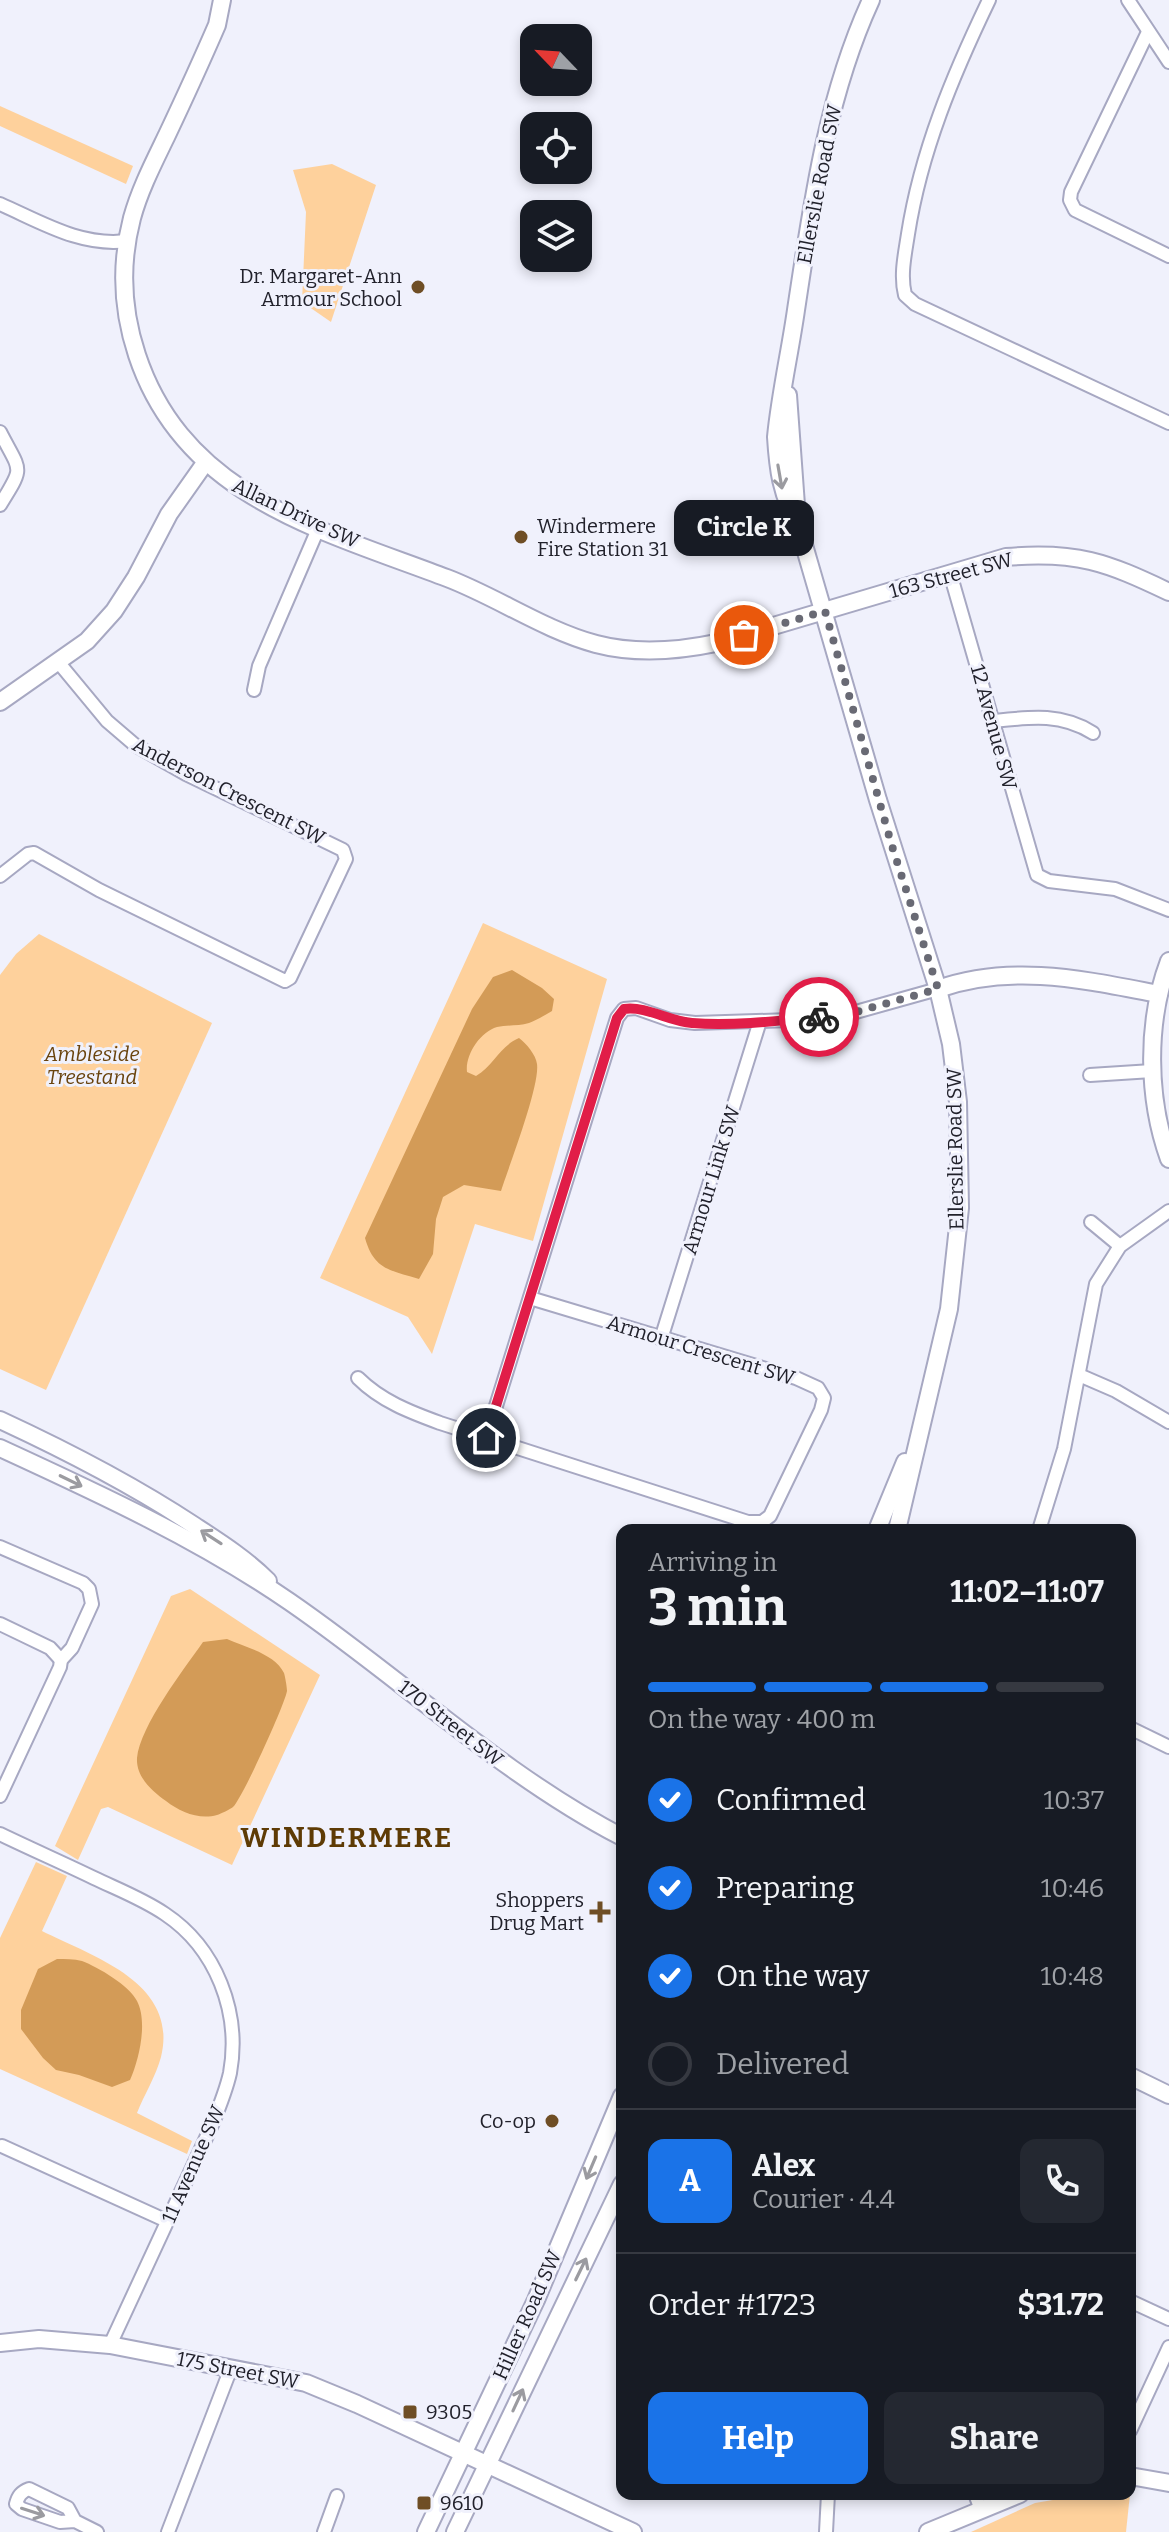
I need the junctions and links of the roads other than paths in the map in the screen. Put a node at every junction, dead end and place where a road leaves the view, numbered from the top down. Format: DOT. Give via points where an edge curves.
graph roads {
  1 [pos="222,0"];
  2 [pos="871,0"];
  3 [pos="989,0"];
  4 [pos="1128,0"];
  5 [pos="1148,32"];
  6 [pos="1169,62"];
  7 [pos="0,204"];
  8 [pos="127,241"];
  9 [pos="1169,256"];
  10 [pos="1169,423"];
  11 [pos="0,432"];
  12 [pos="205,463"];
  13 [pos="0,505"];
  14 [pos="318,529"];
  15 [pos="950,573"];
  16 [pos="1169,592"];
  17 [pos="825,611"];
  18 [pos="59,663"];
  19 [pos="254,690"];
  20 [pos="0,702"];
  21 [pos="994,721"];
  22 [pos="1093,733"];
  23 [pos="0,876"];
  24 [pos="1169,910"];
  25 [pos="1169,961"];
  26 [pos="938,989"];
  27 [pos="1159,994"];
  28 [pos="760,1021"];
  29 [pos="1152,1071"];
  30 [pos="1090,1075"];
  31 [pos="1169,1159"];
  32 [pos="1169,1211"];
  33 [pos="1091,1222"];
  34 [pos="1120,1246"];
  35 [pos="530,1298"];
  36 [pos="661,1339"];
  37 [pos="1079,1375"];
  38 [pos="358,1378"];
  39 [pos="925,1412"];
  40 [pos="0,1420"];
  41 [pos="1169,1422"];
  42 [pos="486,1438"];
  43 [pos="0,1448"];
  44 [pos="879,1524"];
  45 [pos="898,1524"];
  46 [pos="1041,1524"];
  47 [pos="0,1547"];
  48 [pos="286,1599"];
  49 [pos="0,1625"];
  50 [pos="61,1660"];
  51 [pos="1136,1731"];
  52 [pos="1169,1747"];
  53 [pos="0,1796"];
  54 [pos="0,1834"];
  55 [pos="616,1834"];
  56 [pos="1136,2079"];
  57 [pos="1169,2095"];
  58 [pos="616,2110"];
  59 [pos="2,2146"];
  60 [pos="616,2196"];
  61 [pos="167,2221"];
  62 [pos="1136,2304"];
  63 [pos="1169,2319"];
  64 [pos="0,2343"];
  65 [pos="110,2345"];
  66 [pos="1169,2347"];
  67 [pos="231,2368"];
  68 [pos="1136,2418"];
  69 [pos="463,2453"];
  70 [pos="487,2465"];
  71 [pos="1136,2477"];
  72 [pos="1169,2483"];
  73 [pos="337,2496"];
  74 [pos="828,2500"];
  75 [pos="978,2502"];
  76 [pos="75,2521"];
  77 [pos="97,2532"];
  78 [pos="168,2532"];
  79 [pos="324,2532"];
  80 [pos="426,2532"];
  81 [pos="455,2532"];
  82 [pos="633,2532"];
  83 [pos="826,2532"];
  84 [pos="928,2532"];
  1 -- 8 [label="main road, Allan Drive SW" via="211,38 137,201"];
  2 -- 17 [label="main road, Ellerslie Road SW" via="824,143 786,373 797,521"];
  3 -- 10 [label="street" via="940,109 926,154 910,220 902,274 905,295"];
  4 -- 5 [label="street"];
  5 -- 6 [label="street"];
  5 -- 9 [label="street" via="1071,192 1072,205"];
  7 -- 8 [label="street" via="80,238 105,244"];
  8 -- 12 [label="main road, Allan Drive SW" via="124,298 143,375 174,430"];
  11 -- 13 [label="street" via="19,468"];
  12 -- 14 [label="main road, Allan Drive SW" via="244,493"];
  12 -- 18 [label="main road" via="114,611"];
  14 -- 17 [label="main road, Allan Drive SW" via="456,581 596,644 690,649"];
  14 -- 19 [label="street" via="259,666"];
  15 -- 16 [label="main road, 163 Street SW" via="1006,557 1060,555 1113,567"];
  15 -- 17 [label="main road, 163 Street SW"];
  15 -- 21 [label="street, 12 Avenue SW"];
  17 -- 26 [label="main road, Ellerslie Road SW"];
  18 -- 20 [label="main road"];
  18 -- 23 [label="street, Anderson Crescent SW" via="107,721 135,745 343,850 346,859 285,981 34,853"];
  21 -- 22 [label="street" via="1057,718"];
  21 -- 24 [label="street, 12 Avenue SW" via="1034,870 1041,879 1115,889"];
  25 -- 27 [label="main road"];
  26 -- 27 [label="main road" via="1004,974 1046,975"];
  26 -- 28 [label="street" via="845,1015"];
  26 -- 39 [label="main road, Ellerslie Road SW" via="958,1102 960,1208 949,1309"];
  27 -- 29 [label="main road"];
  28 -- 35 [label="street" via="695,1023 624,1009"];
  28 -- 36 [label="street, Armour Link SW"];
  29 -- 30 [label="street"];
  29 -- 31 [label="main road"];
  32 -- 34 [label="street"];
  33 -- 34 [label="street"];
  34 -- 37 [label="street" via="1096,1284"];
  35 -- 36 [label="street, Armour Crescent SW"];
  35 -- 42 [label="street"];
  36 -- 42 [label="street, Armour Crescent SW" via="796,1378 818,1388 824,1398 777,1506 762,1522 748,1522"];
  37 -- 41 [label="street"];
  37 -- 46 [label="street"];
  38 -- 42 [label="street, Armour Crescent SW" via="394,1404"];
  39 -- 44 [label="main road, Ellerslie Road SW"];
  39 -- 45 [label="main road, Ellerslie Road SW"];
  48 -- 40 [label="main road, 170 Street SW, one-way" via="248,1561 176,1513"];
  43 -- 48 [label="main road, 170 Street SW, one-way" via="114,1502"];
  47 -- 50 [label="street" via="89,1589 92,1604"];
  48 -- 55 [label="main road, 170 Street SW" via="497,1759"];
  49 -- 50 [label="street" via="50,1648"];
  50 -- 53 [label="street"];
  51 -- 52 [label="street"];
  54 -- 61 [label="street, 11 Avenue SW" via="157,1908 194,1939 219,1975 232,2031 229,2074 212,2125"];
  56 -- 57 [label="main road"];
  58 -- 69 [label="main road, Hiller Road SW, one-way" via="536,2300"];
  59 -- 61 [label="street"];
  70 -- 60 [label="main road, Hiller Road SW, one-way"];
  61 -- 65 [label="street, 11 Avenue SW"];
  62 -- 63 [label="street"];
  64 -- 65 [label="main road, 175 Street SW" via="39,2339"];
  65 -- 67 [label="main road, 175 Street SW"];
  66 -- 68 [label="street"];
  67 -- 69 [label="main road, 175 Street SW" via="312,2385"];
  67 -- 78 [label="street"];
  69 -- 70 [label="main road, 175 Street SW"];
  69 -- 80 [label="main road, Hiller Road SW"];
  70 -- 81 [label="main road, Hiller Road SW"];
  70 -- 82 [label="main road, 175 Street SW"];
  71 -- 72 [label="main road"];
  73 -- 79 [label="street"];
  74 -- 83 [label="street"];
  75 -- 84 [label="main road"];
  76 -- 77 [label="street"];
}
